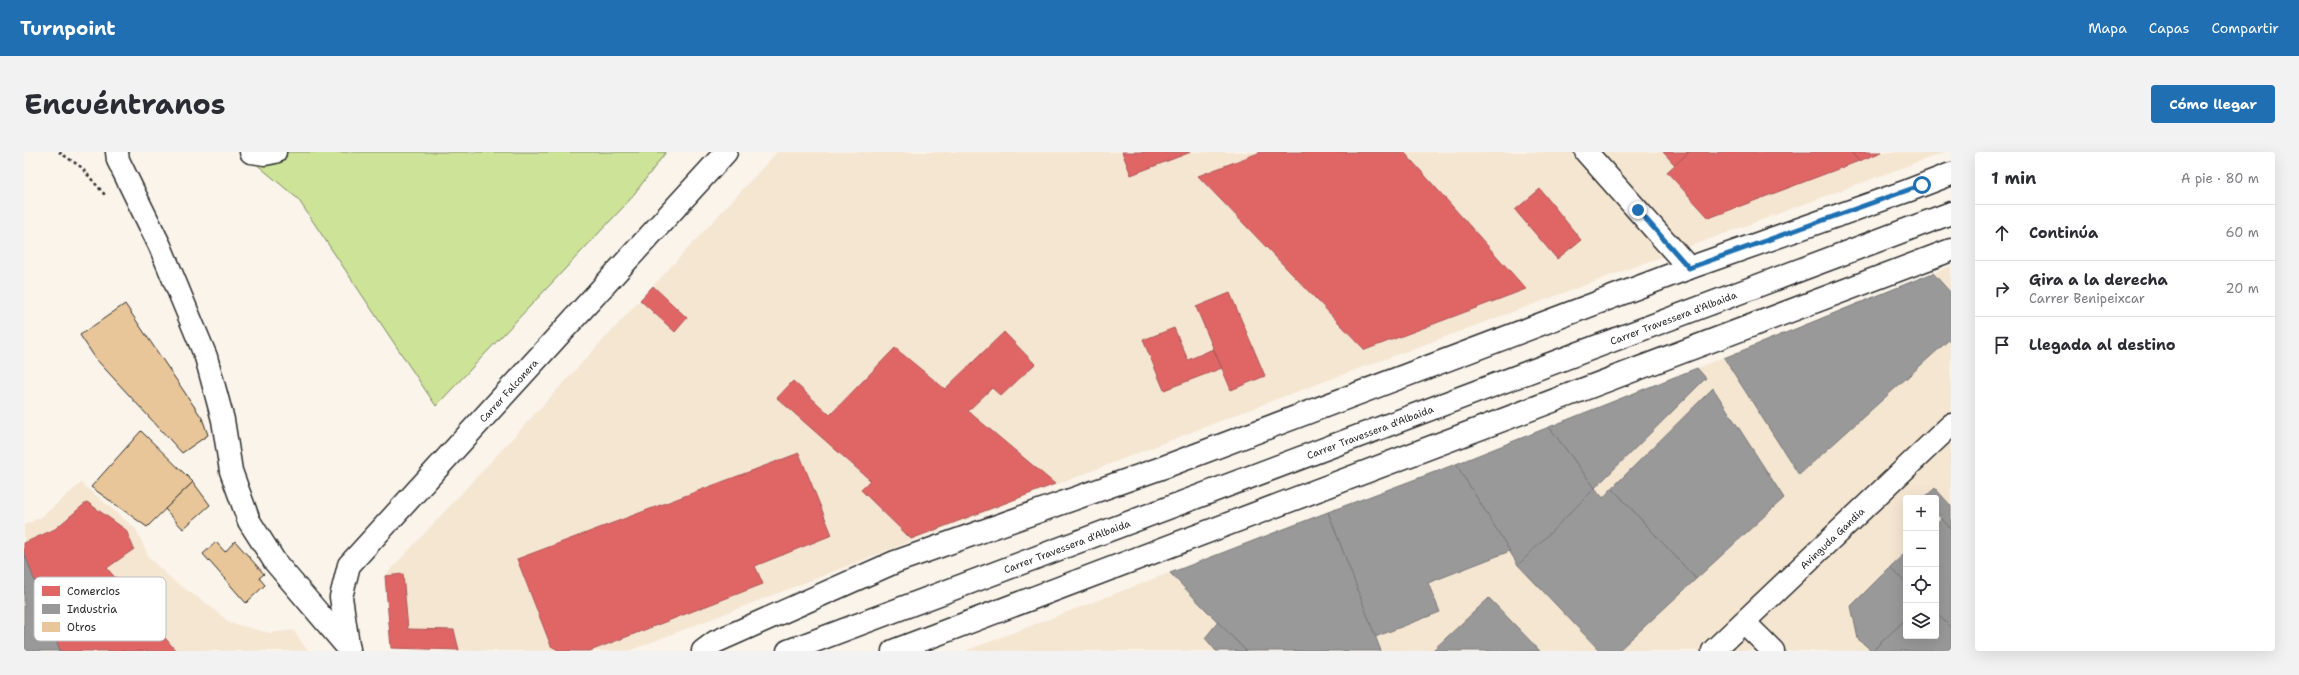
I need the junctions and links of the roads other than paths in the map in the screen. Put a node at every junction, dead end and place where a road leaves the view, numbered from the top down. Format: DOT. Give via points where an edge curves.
graph roads {
  1 [pos="117,152"];
  2 [pos="250,152"];
  3 [pos="275,152"];
  4 [pos="726,152"];
  5 [pos="1586,152"];
  6 [pos="1951,174"];
  7 [pos="1951,213"];
  8 [pos="1951,250"];
  9 [pos="1689,268"];
  10 [pos="1951,425"];
  11 [pos="1744,622"];
  12 [pos="709,647"];
  13 [pos="350,651"];
  14 [pos="686,651"];
  15 [pos="788,651"];
  16 [pos="893,651"];
  17 [pos="1713,651"];
  18 [pos="1772,651"];
  1 -- 13 [label="street" via="118,160 160,246 206,357 219,402 231,471 249,521 275,562"];
  2 -- 3 [label="street"];
  4 -- 13 [label="street, Carrer Falconera" via="349,565 341,597"];
  5 -- 9 [label="street"];
  6 -- 9 [label="street"];
  7 -- 15 [label="street, Carrer Travessera d'Albaida"];
  8 -- 16 [label="street"];
  9 -- 12 [label="street" via="1339,402 895,562"];
  10 -- 11 [label="street, Avinguda Gandia"];
  11 -- 17 [label="street, Avinguda Gandia"];
  11 -- 18 [label="street"];
  12 -- 14 [label="street"];
}
